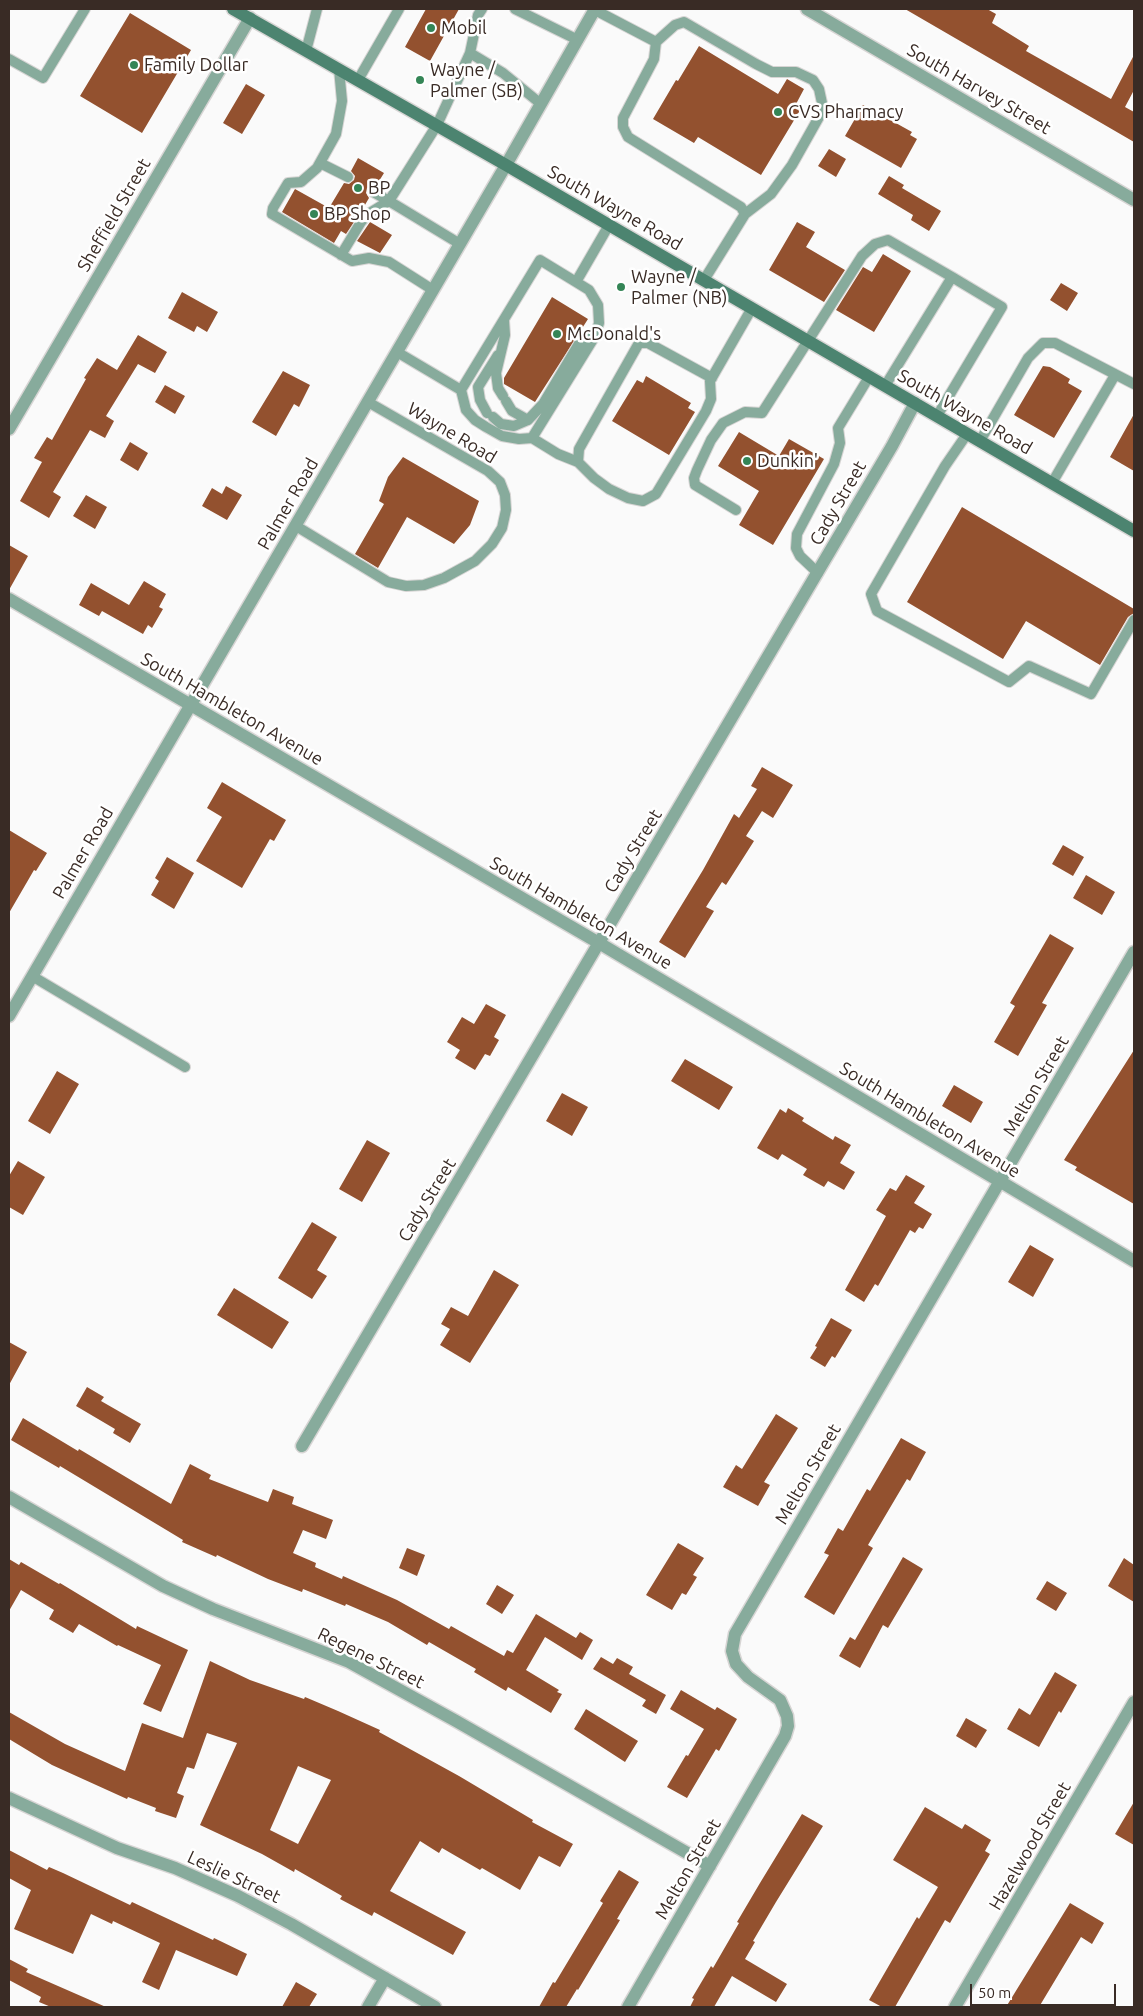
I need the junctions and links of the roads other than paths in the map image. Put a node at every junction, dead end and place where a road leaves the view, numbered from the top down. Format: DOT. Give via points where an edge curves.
graph roads {
  1 [pos="85,9"];
  2 [pos="233,9"];
  3 [pos="317,9"];
  4 [pos="399,9"];
  5 [pos="482,9"];
  6 [pos="515,9"];
  7 [pos="595,9"];
  8 [pos="807,9"];
  9 [pos="250,18"];
  10 [pos="578,40"];
  11 [pos="656,42"];
  12 [pos="306,51"];
  13 [pos="470,53"];
  14 [pos="9,59"];
  15 [pos="339,69"];
  16 [pos="358,80"];
  17 [pos="541,104"];
  18 [pos="437,125"];
  19 [pos="320,163"];
  20 [pos="506,165"];
  21 [pos="348,177"];
  22 [pos="373,192"];
  23 [pos="1134,200"];
  24 [pos="389,201"];
  25 [pos="745,214"];
  26 [pos="609,225"];
  27 [pos="460,244"];
  28 [pos="341,255"];
  29 [pos="952,277"];
  30 [pos="704,280"];
  31 [pos="576,282"];
  32 [pos="434,290"];
  33 [pos="752,308"];
  34 [pos="504,319"];
  35 [pos="595,336"];
  36 [pos="807,340"];
  37 [pos="502,348"];
  38 [pos="397,352"];
  39 [pos="1115,374"];
  40 [pos="869,376"];
  41 [pos="712,378"];
  42 [pos="1134,384"];
  43 [pos="886,386"];
  44 [pos="461,390"];
  45 [pos="368,402"];
  46 [pos="915,403"];
  47 [pos="937,416"];
  48 [pos="528,420"];
  49 [pos="9,429"];
  50 [pos="968,434"];
  51 [pos="532,438"];
  52 [pos="980,441"];
  53 [pos="578,462"];
  54 [pos="1052,483"];
  55 [pos="736,510"];
  56 [pos="296,526"];
  57 [pos="1134,531"];
  58 [pos="818,572"];
  59 [pos="9,599"];
  60 [pos="1134,620"];
  61 [pos="191,705"];
  62 [pos="598,943"];
  63 [pos="1134,952"];
  64 [pos="32,976"];
  65 [pos="9,1016"];
  66 [pos="185,1067"];
  67 [pos="1000,1182"];
  68 [pos="1134,1261"];
  69 [pos="302,1446"];
  70 [pos="9,1497"];
  71 [pos="1134,1702"];
  72 [pos="9,1798"];
  73 [pos="710,1866"];
  74 [pos="385,1978"];
  75 [pos="368,2007"];
  76 [pos="434,2007"];
  77 [pos="628,2007"];
  78 [pos="955,2007"];
  1 -- 14 [label="lane" via="43,78"];
  2 -- 9 [label="main road, South Wayne Road"];
  3 -- 12 [label="lane"];
  4 -- 16 [label="lane"];
  5 -- 13 [label="lane"];
  6 -- 10 [label="lane"];
  7 -- 10 [label="street, Palmer Road"];
  7 -- 11 [label="lane"];
  8 -- 23 [label="street, South Harvey Street"];
  9 -- 12 [label="main road, South Wayne Road"];
  9 -- 49 [label="street, Sheffield Street"];
  10 -- 17 [label="street, Palmer Road"];
  11 -- 25 [label="lane" via="654,59 623,118 623,128 628,137 741,207"];
  11 -- 25 [label="lane" via="675,25 684,22 772,72 796,72 813,80 820,89 819,117 792,165 771,194"];
  12 -- 15 [label="main road, South Wayne Road"];
  13 -- 17 [label="lane" via="503,73"];
  13 -- 18 [label="lane"];
  15 -- 16 [label="main road, South Wayne Road"];
  15 -- 19 [label="lane" via="342,101 336,134"];
  16 -- 18 [label="main road, South Wayne Road"];
  17 -- 20 [label="street, Palmer Road"];
  18 -- 20 [label="main road, South Wayne Road"];
  18 -- 24 [label="lane"];
  19 -- 21 [label="lane"];
  19 -- 28 [label="lane" via="302,182 288,183 272,208 272,214"];
  20 -- 26 [label="main road, South Wayne Road"];
  20 -- 27 [label="street, Palmer Road"];
  22 -- 24 [label="lane"];
  24 -- 27 [label="lane"];
  24 -- 28 [label="lane" via="360,222"];
  25 -- 30 [label="lane"];
  26 -- 30 [label="main road, South Wayne Road"];
  26 -- 31 [label="lane"];
  27 -- 32 [label="street, Palmer Road"];
  28 -- 32 [label="lane" via="352,261 369,258 388,262"];
  29 -- 36 [label="lane" via="888,240 875,244 862,256"];
  29 -- 43 [label="lane"];
  29 -- 47 [label="lane" via="1002,307"];
  30 -- 33 [label="main road, South Wayne Road"];
  31 -- 34 [label="lane" via="540,260"];
  31 -- 35 [label="lane" via="589,290 598,305 599,323"];
  32 -- 38 [label="street, Palmer Road"];
  33 -- 36 [label="main road, South Wayne Road"];
  33 -- 41 [label="lane"];
  34 -- 37 [label="lane"];
  34 -- 44 [label="lane"];
  35 -- 48 [label="lane" via="583,337 543,404"];
  35 -- 51 [label="lane"];
  36 -- 40 [label="main road, South Wayne Road"];
  36 -- 55 [label="lane" via="762,413 745,412 723,423 697,470 695,485"];
  37 -- 48 [label="lane" via="496,373 498,388 512,411"];
  37 -- 48 [label="lane" via="478,387 480,400 501,424 514,426"];
  38 -- 44 [label="lane"];
  38 -- 45 [label="street, Palmer Road"];
  39 -- 42 [label="lane"];
  39 -- 52 [label="lane" via="1055,343 1043,342 1028,358"];
  39 -- 54 [label="lane"];
  40 -- 43 [label="main road, South Wayne Road"];
  40 -- 58 [label="lane" via="838,428 840,443 834,464 796,534 796,548 800,556"];
  41 -- 53 [label="lane" via="648,343 639,343 579,449"];
  41 -- 53 [label="lane" via="711,399 706,412 656,494 643,501 628,498 609,490"];
  43 -- 46 [label="main road, South Wayne Road"];
  44 -- 51 [label="lane" via="466,410 475,420 502,436"];
  45 -- 56 [label="street, Palmer Road"];
  45 -- 56 [label="lane, Wayne Road" via="500,482 506,510 502,528 475,561 444,578 424,585 406,586 388,582"];
  46 -- 47 [label="main road, South Wayne Road"];
  46 -- 58 [label="street, Cady Street"];
  47 -- 50 [label="main road, South Wayne Road"];
  50 -- 52 [label="main road, South Wayne Road"];
  50 -- 60 [label="lane" via="871,594 877,611 1009,682 1029,666 1091,694"];
  51 -- 53 [label="lane"];
  52 -- 54 [label="main road, South Wayne Road"];
  54 -- 57 [label="main road, South Wayne Road"];
  56 -- 61 [label="street, Palmer Road"];
  58 -- 62 [label="street, Cady Street"];
  59 -- 61 [label="street, South Hambleton Avenue"];
  61 -- 62 [label="street, South Hambleton Avenue"];
  61 -- 64 [label="street, Palmer Road"];
  62 -- 67 [label="street, South Hambleton Avenue"];
  62 -- 69 [label="street, Cady Street"];
  63 -- 67 [label="street, Melton Street"];
  64 -- 65 [label="street, Palmer Road"];
  64 -- 66 [label="lane"];
  67 -- 68 [label="street, South Hambleton Avenue"];
  67 -- 73 [label="street, Melton Street" via="735,1634 732,1651 736,1664 780,1700 788,1726"];
  70 -- 73 [label="street, Regene Street" via="163,1586 364,1670"];
  71 -- 78 [label="street, Hazelwood Street"];
  72 -- 74 [label="street, Leslie Street" via="117,1848 175,1868 238,1896"];
  73 -- 77 [label="street, Melton Street"];
  74 -- 75 [label="street"];
  74 -- 76 [label="street, Leslie Street"];
}
